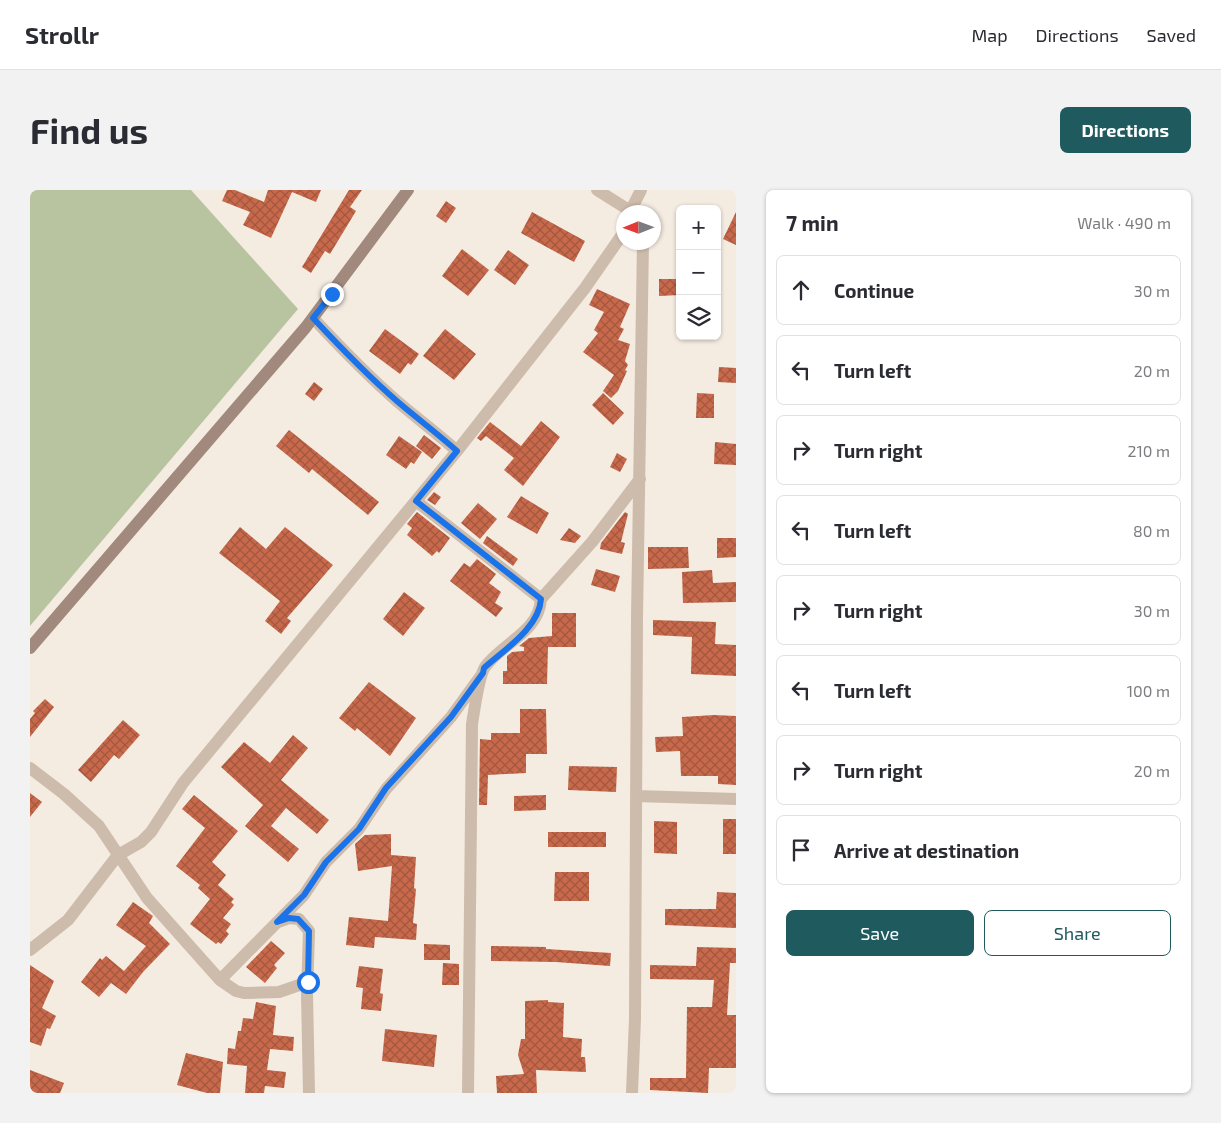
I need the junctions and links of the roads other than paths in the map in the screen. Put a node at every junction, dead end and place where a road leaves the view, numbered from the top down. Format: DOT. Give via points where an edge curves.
graph roads {
  1 [pos="408,190"];
  2 [pos="597,190"];
  3 [pos="641,190"];
  4 [pos="620,205"];
  5 [pos="634,205"];
  6 [pos="616,243"];
  7 [pos="642,250"];
  8 [pos="313,318"];
  9 [pos="457,451"];
  10 [pos="640,479"];
  11 [pos="416,501"];
  12 [pos="541,599"];
  13 [pos="30,648"];
  14 [pos="483,673"];
  15 [pos="453,714"];
  16 [pos="472,724"];
  17 [pos="30,768"];
  18 [pos="636,796"];
  19 [pos="736,799"];
  20 [pos="118,856"];
  21 [pos="277,922"];
  22 [pos="30,950"];
  23 [pos="220,980"];
  24 [pos="308,982"];
  25 [pos="308,1093"];
  26 [pos="468,1093"];
  27 [pos="632,1093"];
  1 -- 8 [label="street"];
  2 -- 4 [label="street"];
  3 -- 5 [label="street"];
  6 -- 9 [label="street"];
  7 -- 10 [label="street"];
  8 -- 9 [label="street" via="399,403"];
  8 -- 13 [label="street"];
  9 -- 11 [label="street"];
  10 -- 12 [label="street" via="592,542"];
  10 -- 18 [label="street"];
  11 -- 12 [label="street"];
  11 -- 20 [label="street" via="183,783 151,832"];
  12 -- 14 [label="street" via="530,626 484,668"];
  14 -- 15 [label="street"];
  14 -- 16 [label="street"];
  15 -- 16 [label="street"];
  15 -- 21 [label="street" via="386,788 359,829 326,862 304,895"];
  16 -- 26 [label="street"];
  17 -- 20 [label="street" via="100,826"];
  18 -- 19 [label="street"];
  18 -- 27 [label="street"];
  20 -- 22 [label="street" via="68,920"];
  20 -- 23 [label="street" via="148,898"];
  21 -- 23 [label="street"];
  21 -- 24 [label="street" via="298,919 309,931"];
  23 -- 24 [label="street" via="244,993 278,992"];
  24 -- 25 [label="street"];
}
